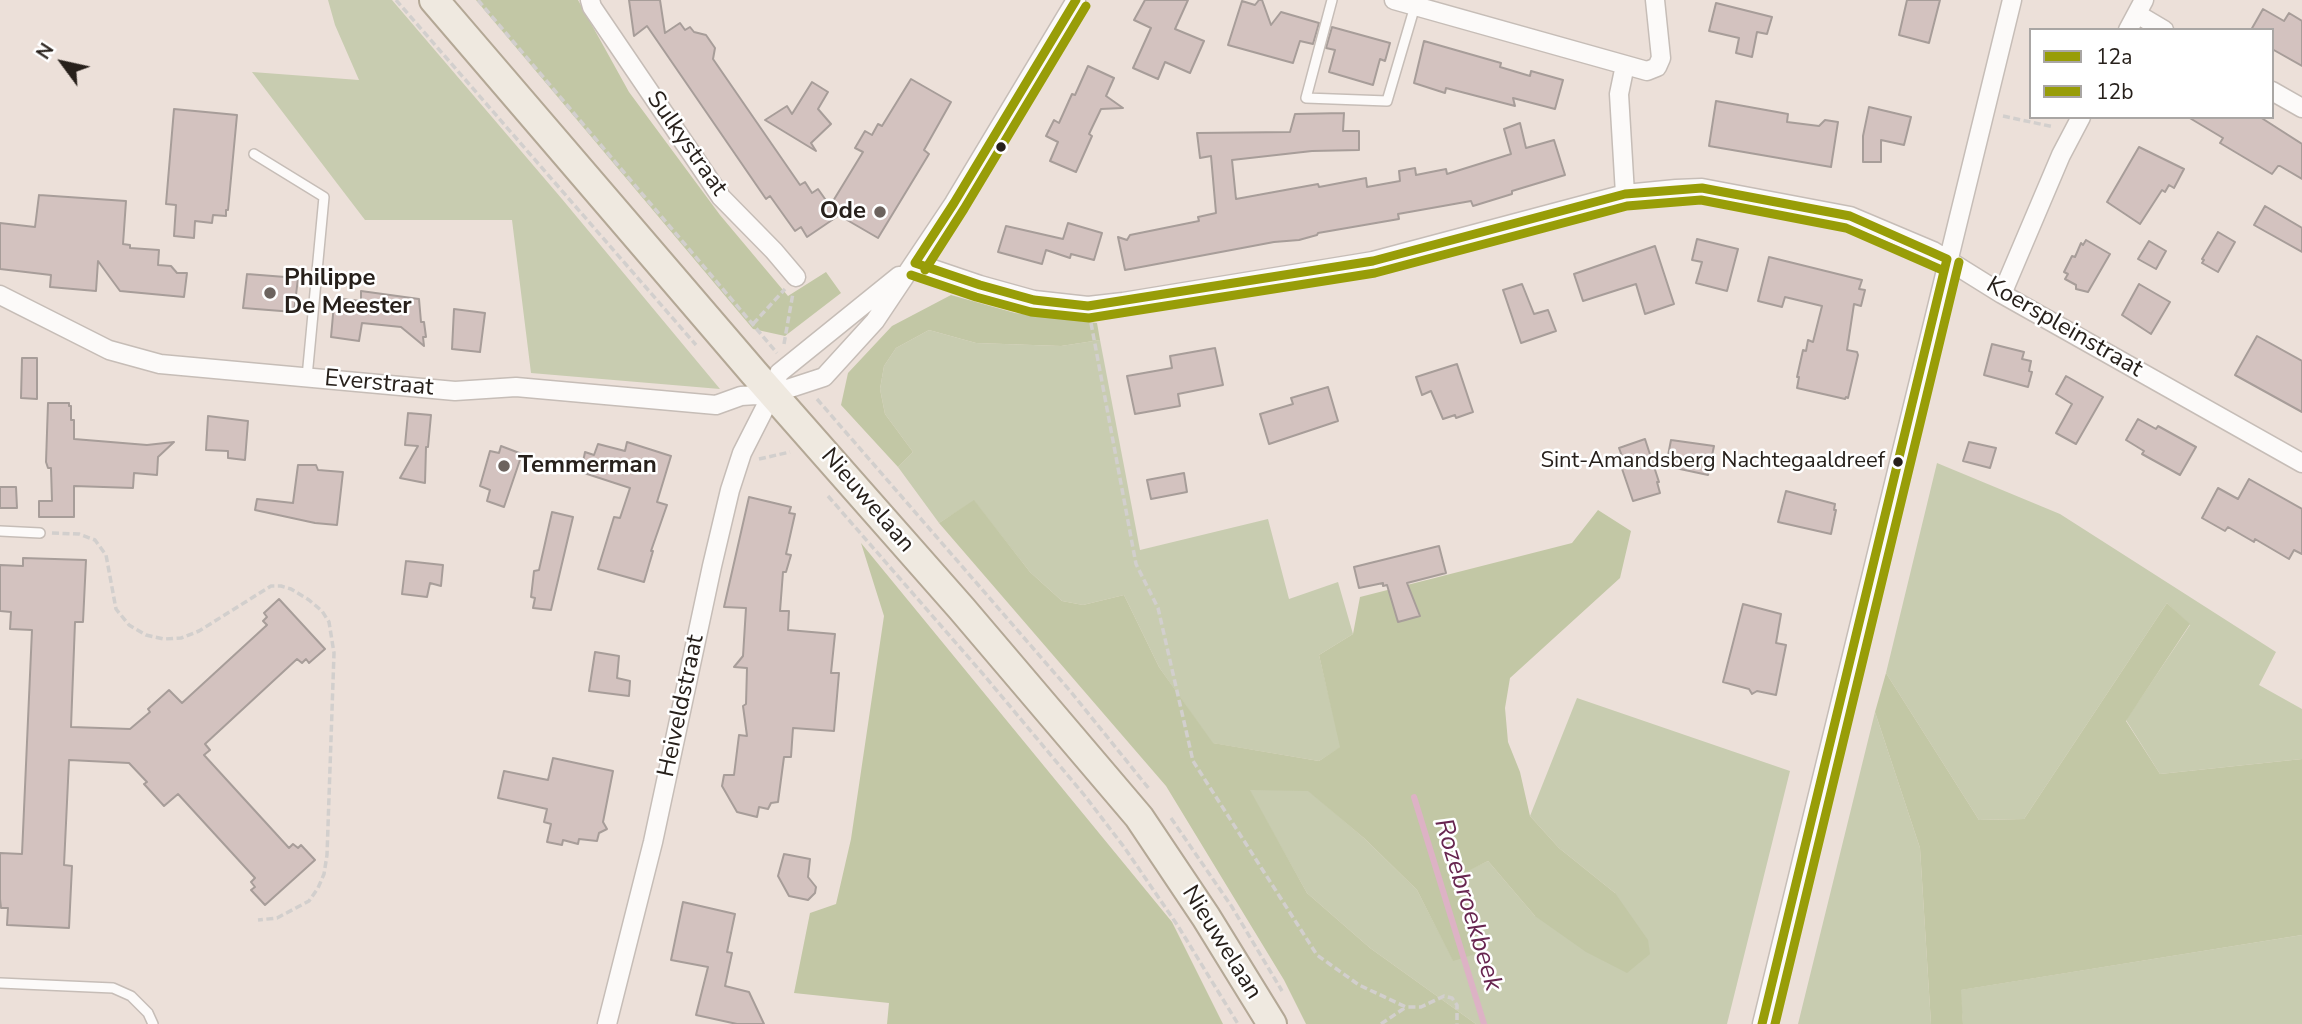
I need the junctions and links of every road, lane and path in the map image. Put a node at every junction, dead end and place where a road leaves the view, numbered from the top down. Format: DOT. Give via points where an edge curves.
graph roads {
  1 [pos="397,0"];
  2 [pos="434,0"];
  3 [pos="478,0"];
  4 [pos="590,0"];
  5 [pos="1076,0"];
  6 [pos="1332,0"];
  7 [pos="1655,0"];
  8 [pos="2011,0"];
  9 [pos="1405,2"];
  10 [pos="2136,15"];
  11 [pos="2160,28"];
  12 [pos="1625,65"];
  13 [pos="2274,92"];
  14 [pos="2302,108"];
  15 [pos="1984,116"];
  16 [pos="2029,118"];
  17 [pos="2035,119"];
  18 [pos="2077,124"];
  19 [pos="254,154"];
  20 [pos="1625,194"];
  21 [pos="1947,259"];
  22 [pos="915,263"];
  23 [pos="796,277"];
  24 [pos="2002,294"];
  25 [pos="0,295"];
  26 [pos="1088,306"];
  27 [pos="753,324"];
  28 [pos="773,348"];
  29 [pos="783,350"];
  30 [pos="703,352"];
  31 [pos="307,377"];
  32 [pos="772,394"];
  33 [pos="783,445"];
  34 [pos="790,452"];
  35 [pos="751,461"];
  36 [pos="797,461"];
  37 [pos="2302,463"];
  38 [pos="822,490"];
  39 [pos="0,531"];
  40 [pos="40,533"];
  41 [pos="258,920"];
  42 [pos="0,983"];
  43 [pos="1406,1007"];
  44 [pos="153,1024"];
  45 [pos="607,1024"];
  46 [pos="1238,1024"];
  47 [pos="1272,1024"];
  48 [pos="1381,1024"];
  49 [pos="1457,1024"];
  50 [pos="1762,1024"];
  1 -- 30 [label="path"];
  2 -- 32 [label="main road, Nieuwelaan"];
  3 -- 27 [label="path"];
  4 -- 23 [label="street, Sulkystraat" via="721,197"];
  5 -- 22 [label="street, Heiveldstraat"];
  6 -- 9 [label="lane" via="1306,98 1387,101"];
  7 -- 12 [label="street" via="1661,58 1657,67 1647,71"];
  8 -- 15 [label="street"];
  9 -- 12 [label="street"];
  10 -- 11 [label="street"];
  12 -- 20 [label="street" via="1619,94"];
  13 -- 14 [label="street"];
  15 -- 16 [label="path"];
  15 -- 21 [label="street"];
  17 -- 18 [label="path"];
  18 -- 24 [label="street"];
  19 -- 31 [label="lane" via="324,197"];
  20 -- 21 [label="street, Koerspleinstraat" via="1702,188 1850,216"];
  20 -- 26 [label="street, Koerspleinstraat" via="1373,261"];
  21 -- 24 [label="street, Koerspleinstraat"];
  21 -- 50 [label="street"];
  22 -- 26 [label="street, Koerspleinstraat" via="1034,300"];
  22 -- 32 [label="street, Heiveldstraat" via="779,373"];
  22 -- 32 [label="street, Heiveldstraat" via="875,321 824,377"];
  23 -- 27 [label="path"];
  23 -- 29 [label="path"];
  24 -- 37 [label="street, Koerspleinstraat"];
  25 -- 31 [label="street, Everstraat" via="122,354 160,364"];
  26 -- 43 [label="path" via="1136,564 1158,608 1193,761 1317,955 1359,985"];
  27 -- 28 [label="path"];
  31 -- 32 [label="street, Everstraat" via="454,391 516,387 716,405 741,396"];
  32 -- 45 [label="street, Heiveldstraat" via="742,453 730,490 653,842"];
  32 -- 47 [label="main road, Nieuwelaan" via="1139,817"];
  33 -- 34 [label="path"];
  34 -- 35 [label="path"];
  34 -- 36 [label="path"];
  38 -- 46 [label="path" via="1085,796 1178,926"];
  39 -- 40 [label="lane"];
  40 -- 41 [label="path" via="79,534 94,540 106,555 116,608 129,625 146,635 181,638 199,631 271,586 291,589 309,600 329,622 334,653 324,874 309,901 277,918"];
  42 -- 44 [label="lane" via="113,988 131,996"];
  43 -- 48 [label="path"];
  43 -- 49 [label="path" via="1452,998 1457,1005"];
}
